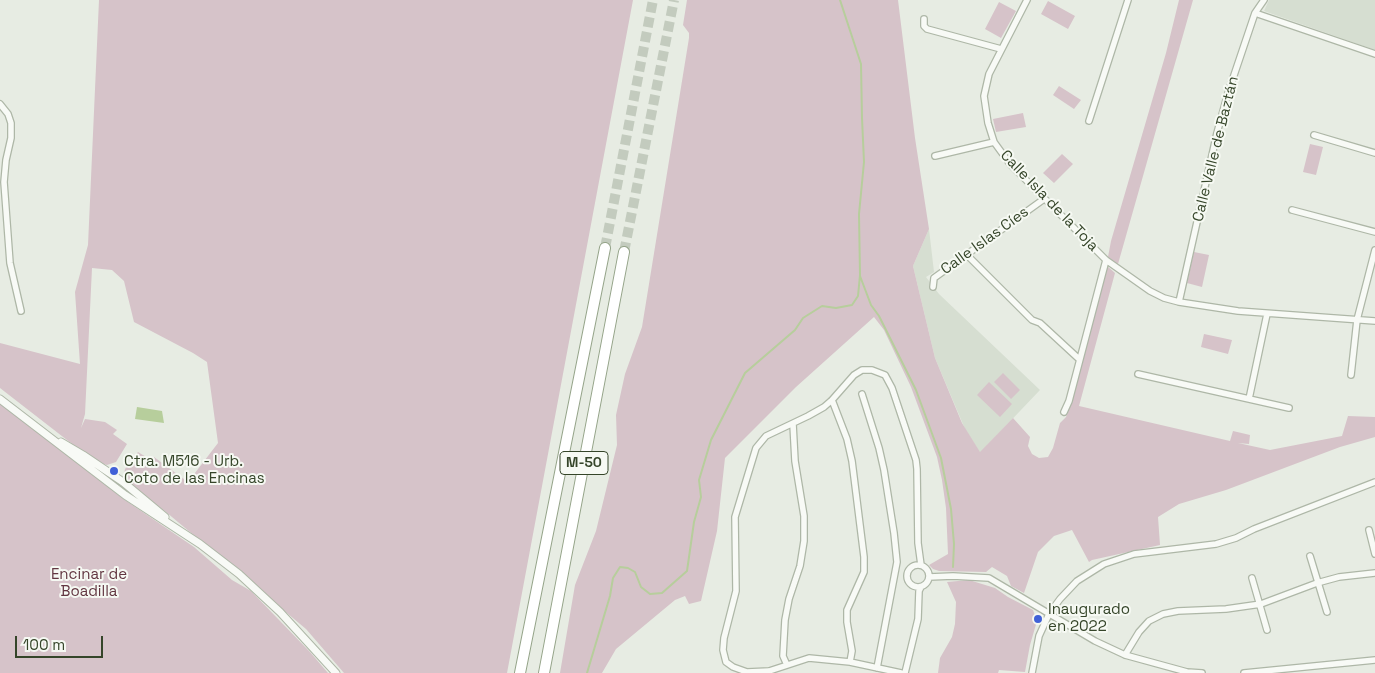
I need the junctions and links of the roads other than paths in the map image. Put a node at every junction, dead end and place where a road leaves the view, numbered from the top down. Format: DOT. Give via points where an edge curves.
graph roads {
  1 [pos="1027,0"];
  2 [pos="1264,0"];
  3 [pos="1127,1"];
  4 [pos="1255,14"];
  5 [pos="924,18"];
  6 [pos="1001,49"];
  7 [pos="1375,54"];
  8 [pos="0,104"];
  9 [pos="1089,121"];
  10 [pos="1314,135"];
  11 [pos="994,142"];
  12 [pos="1375,153"];
  13 [pos="936,156"];
  14 [pos="3,160"];
  15 [pos="1044,199"];
  16 [pos="1292,210"];
  17 [pos="1375,232"];
  18 [pos="605,248"];
  19 [pos="1375,250"];
  20 [pos="624,252"];
  21 [pos="967,255"];
  22 [pos="1106,260"];
  23 [pos="934,287"];
  24 [pos="1179,302"];
  25 [pos="21,311"];
  26 [pos="1267,314"];
  27 [pos="1357,320"];
  28 [pos="1375,321"];
  29 [pos="1079,358"];
  30 [pos="1138,374"];
  31 [pos="1351,375"];
  32 [pos="862,394"];
  33 [pos="0,399"];
  34 [pos="1249,399"];
  35 [pos="832,400"];
  36 [pos="1289,408"];
  37 [pos="1064,412"];
  38 [pos="793,424"];
  39 [pos="1375,482"];
  40 [pos="1369,530"];
  41 [pos="1375,554"];
  42 [pos="1310,556"];
  43 [pos="921,566"];
  44 [pos="1375,573"];
  45 [pos="929,577"];
  46 [pos="1252,578"];
  47 [pos="1317,583"];
  48 [pos="921,587"];
  49 [pos="1261,604"];
  50 [pos="1327,612"];
  51 [pos="1049,614"];
  52 [pos="1267,630"];
  53 [pos="1126,655"];
  54 [pos="1375,660"];
  55 [pos="850,662"];
  56 [pos="787,665"];
  57 [pos="877,668"];
  58 [pos="336,673"];
  59 [pos="520,673"];
  60 [pos="544,673"];
  61 [pos="903,673"];
  62 [pos="1032,673"];
  63 [pos="1202,673"];
  64 [pos="1244,673"];
  1 -- 6 [label="street, Calle Isla de la Toja"];
  2 -- 4 [label="street, Calle Valle de Baztán"];
  3 -- 9 [label="street"];
  4 -- 7 [label="street"];
  4 -- 24 [label="street, Calle Valle de Baztán" via="1217,133"];
  5 -- 6 [label="street" via="927,29"];
  6 -- 11 [label="street, Calle Isla de la Toja" via="989,74 984,96"];
  8 -- 14 [label="street" via="8,114 12,138"];
  10 -- 12 [label="street"];
  11 -- 13 [label="street, Calle Isla de la Toja"];
  11 -- 15 [label="street, Calle Isla de la Toja"];
  14 -- 25 [label="street" via="10,263"];
  15 -- 21 [label="street, Calle Islas Cíes"];
  15 -- 22 [label="street, Calle Isla de la Toja"];
  16 -- 17 [label="street"];
  18 -- 59 [label="highway, M-50"];
  19 -- 27 [label="street"];
  20 -- 60 [label="highway, M-50"];
  21 -- 23 [label="street, Calle Islas Cíes" via="934,278"];
  21 -- 29 [label="street" via="1032,320"];
  22 -- 24 [label="street, Calle Isla de la Toja" via="1150,291"];
  22 -- 29 [label="street"];
  24 -- 26 [label="street, Calle Isla de la Toja"];
  26 -- 27 [label="street, Calle Isla de la Toja"];
  26 -- 34 [label="street"];
  27 -- 28 [label="street, Calle Isla de la Toja"];
  27 -- 31 [label="street"];
  29 -- 37 [label="street"];
  30 -- 34 [label="street"];
  32 -- 57 [label="street" via="884,470 897,562"];
  33 -- 58 [label="street" via="47,435 123,482 178,529 214,554 260,593"];
  34 -- 36 [label="street"];
  35 -- 38 [label="street"];
  35 -- 43 [label="street" via="862,370 885,375 892,388 916,460"];
  35 -- 55 [label="street" via="852,461 864,557 864,572 847,610 852,650"];
  38 -- 56 [label="street" via="804,540 784,620 783,656"];
  38 -- 56 [label="street" via="763,439 756,448 745,480 735,517 736,591 722,650 726,662 748,672 769,671"];
  39 -- 51 [label="street" via="1236,538 1216,544 1134,554 1104,564 1077,581"];
  40 -- 41 [label="street"];
  42 -- 47 [label="street"];
  43 -- 45 [label="street"];
  43 -- 48 [label="street" via="914,566 907,576 914,587"];
  44 -- 47 [label="street"];
  45 -- 48 [label="street"];
  45 -- 51 [label="street" via="989,578"];
  46 -- 49 [label="street"];
  47 -- 49 [label="street"];
  47 -- 50 [label="street"];
  48 -- 61 [label="street" via="918,620"];
  49 -- 52 [label="street"];
  49 -- 53 [label="street" via="1163,614 1149,621 1139,632"];
  51 -- 53 [label="street"];
  51 -- 62 [label="street" via="1039,636"];
  53 -- 63 [label="street"];
  54 -- 64 [label="street"];
  55 -- 56 [label="street" via="809,658"];
  55 -- 57 [label="street"];
  57 -- 61 [label="street"];
}
